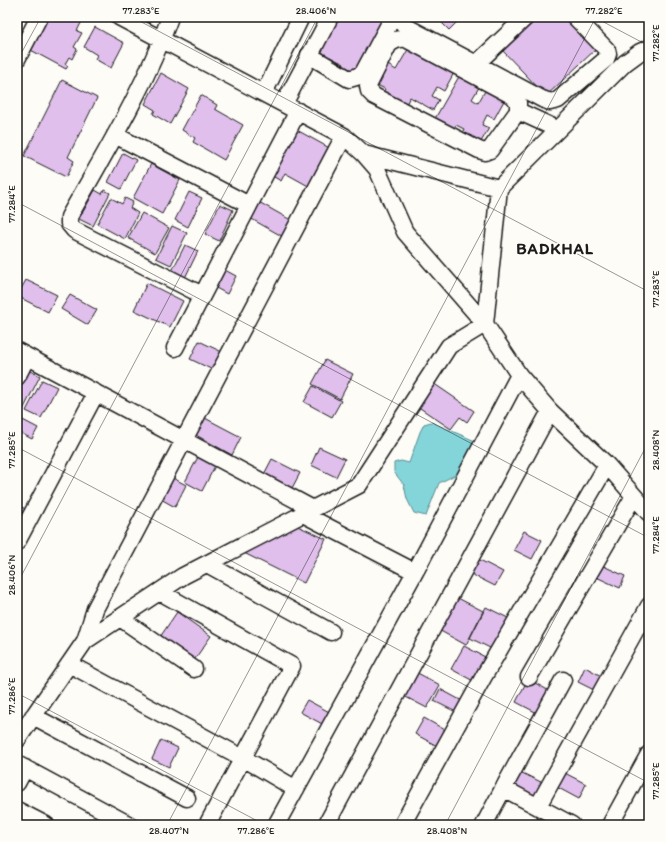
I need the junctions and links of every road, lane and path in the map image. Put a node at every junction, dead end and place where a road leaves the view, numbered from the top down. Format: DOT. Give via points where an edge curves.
graph roads {
  1 [pos="39,17"];
  2 [pos="120,17"];
  3 [pos="170,17"];
  4 [pos="301,17"];
  5 [pos="330,17"];
  6 [pos="393,17"];
  7 [pos="401,17"];
  8 [pos="526,17"];
  9 [pos="575,17"];
  10 [pos="587,17"];
  11 [pos="146,23"];
  12 [pos="162,40"];
  13 [pos="646,46"];
  14 [pos="309,55"];
  15 [pos="17,59"];
  16 [pos="625,63"];
  17 [pos="476,64"];
  18 [pos="264,94"];
  19 [pos="284,104"];
  20 [pos="518,110"];
  21 [pos="298,111"];
  22 [pos="557,130"];
  23 [pos="115,135"];
  24 [pos="344,136"];
  25 [pos="364,154"];
  26 [pos="499,188"];
  27 [pos="249,206"];
  28 [pos="202,294"];
  29 [pos="485,324"];
  30 [pos="175,348"];
  31 [pos="22,354"];
  32 [pos="519,375"];
  33 [pos="17,377"];
  34 [pos="96,393"];
  35 [pos="550,411"];
  36 [pos="184,440"];
  37 [pos="607,465"];
  38 [pos="634,496"];
  39 [pos="308,511"];
  40 [pos="649,513"];
  41 [pos="17,542"];
  42 [pos="207,564"];
  43 [pos="415,572"];
  44 [pos="160,592"];
  45 [pos="649,606"];
  46 [pos="120,618"];
  47 [pos="331,632"];
  48 [pos="85,641"];
  49 [pos="69,664"];
  50 [pos="194,669"];
  51 [pos="529,678"];
  52 [pos="563,680"];
  53 [pos="34,716"];
  54 [pos="17,740"];
  55 [pos="649,754"];
  56 [pos="243,758"];
  57 [pos="21,766"];
  58 [pos="17,783"];
  59 [pos="503,788"];
  60 [pos="296,789"];
  61 [pos="187,798"];
  62 [pos="538,806"];
  63 [pos="17,810"];
  64 [pos="46,825"];
  65 [pos="130,825"];
  66 [pos="207,825"];
  67 [pos="276,825"];
  68 [pos="326,825"];
  69 [pos="402,825"];
  70 [pos="484,825"];
  71 [pos="572,825"];
  72 [pos="610,825"];
  1 -- 15 [label="street"];
  2 -- 11 [label="street"];
  3 -- 12 [label="street"];
  4 -- 18 [label="street"];
  5 -- 14 [label="street"];
  6 -- 14 [label="street" via="362,73 356,77 349,78"];
  7 -- 17 [label="street" via="405,26"];
  8 -- 17 [label="street"];
  9 -- 17 [label="street" via="608,54 606,59 558,100 550,102"];
  10 -- 16 [label="street"];
  11 -- 12 [label="street"];
  12 -- 18 [label="street"];
  12 -- 23 [label="street"];
  13 -- 16 [label="street"];
  14 -- 19 [label="street"];
  16 -- 22 [label="street"];
  18 -- 19 [label="street"];
  19 -- 21 [label="street"];
  20 -- 20 [label="street" via="518,102 512,96 406,39 394,40 389,44 368,86 374,96 485,152 490,150"];
  20 -- 22 [label="street"];
  21 -- 24 [label="street"];
  21 -- 27 [label="street"];
  22 -- 26 [label="street"];
  23 -- 27 [label="street"];
  23 -- 28 [label="street" via="69,217 69,224 74,230"];
  24 -- 25 [label="street"];
  24 -- 36 [label="street"];
  25 -- 26 [label="street"];
  25 -- 29 [label="street" via="377,169 405,232"];
  26 -- 29 [label="street"];
  27 -- 28 [label="street"];
  28 -- 30 [label="street"];
  29 -- 32 [label="street"];
  29 -- 39 [label="street" via="449,346 359,485"];
  31 -- 33 [label="street"];
  31 -- 34 [label="street"];
  32 -- 35 [label="street"];
  32 -- 43 [label="street"];
  34 -- 36 [label="street"];
  34 -- 41 [label="street"];
  35 -- 37 [label="street"];
  35 -- 68 [label="street"];
  36 -- 39 [label="street"];
  36 -- 48 [label="street" via="95,609"];
  37 -- 38 [label="street"];
  37 -- 69 [label="street" via="484,676"];
  38 -- 40 [label="street"];
  38 -- 51 [label="street"];
  39 -- 42 [label="street"];
  39 -- 43 [label="street"];
  42 -- 44 [label="street"];
  42 -- 47 [label="street"];
  43 -- 60 [label="street"];
  44 -- 46 [label="street"];
  44 -- 56 [label="street" via="292,666"];
  45 -- 62 [label="street"];
  46 -- 48 [label="street"];
  46 -- 50 [label="street"];
  48 -- 49 [label="street"];
  49 -- 53 [label="street"];
  49 -- 56 [label="street"];
  52 -- 59 [label="street"];
  53 -- 54 [label="street"];
  53 -- 61 [label="street"];
  55 -- 72 [label="street"];
  56 -- 60 [label="street"];
  56 -- 66 [label="street"];
  57 -- 58 [label="street"];
  57 -- 65 [label="street"];
  59 -- 62 [label="street"];
  59 -- 70 [label="street"];
  60 -- 67 [label="street"];
  62 -- 71 [label="street"];
  63 -- 64 [label="street"];
}
